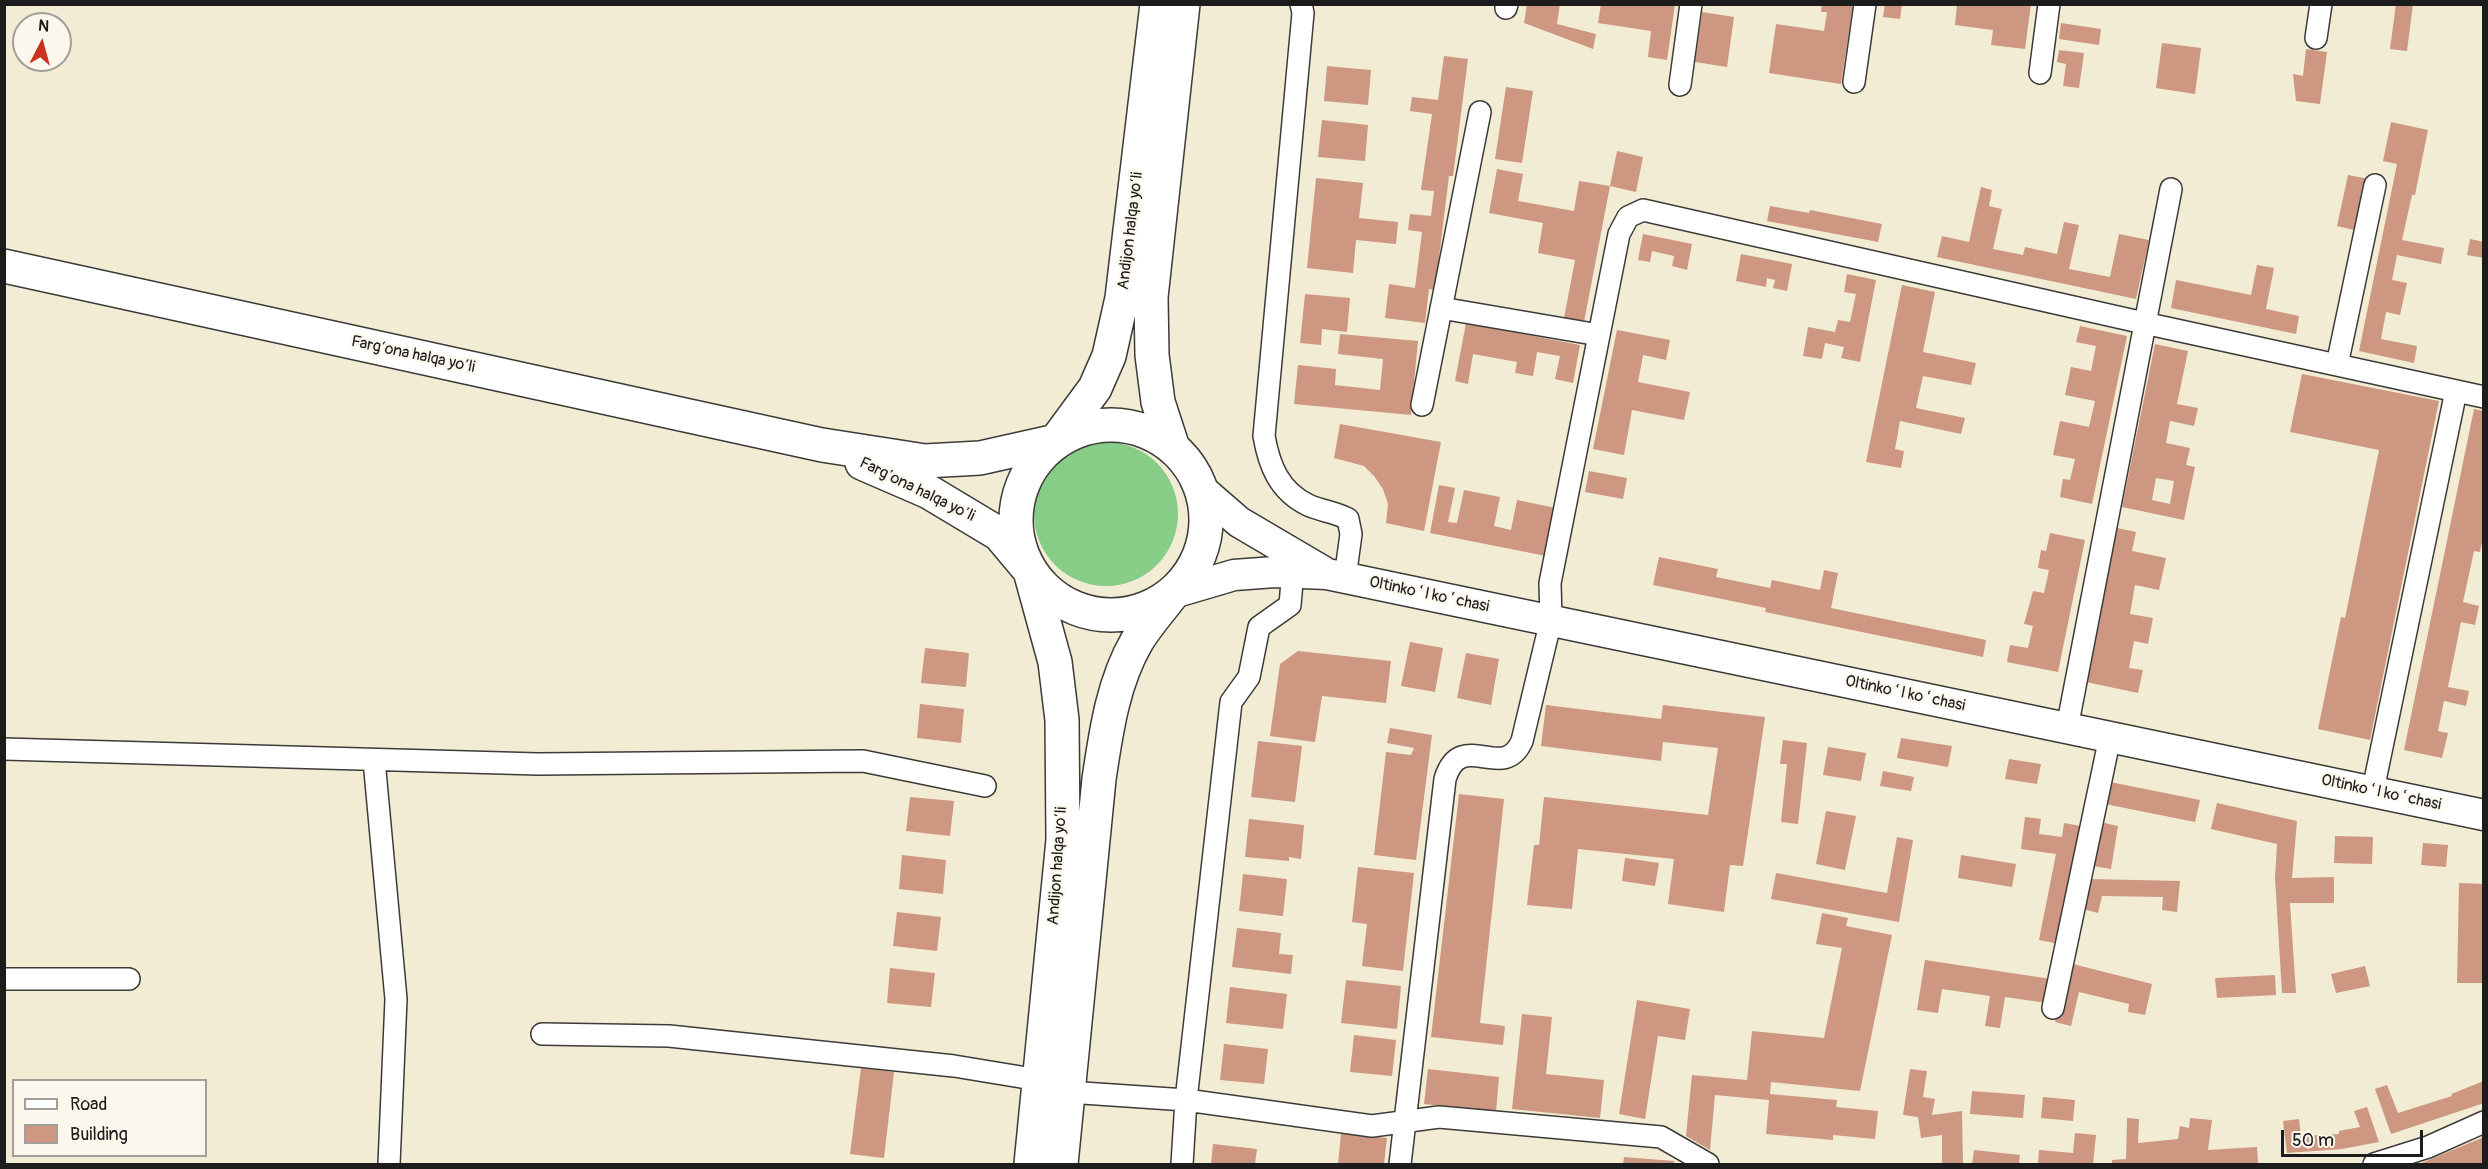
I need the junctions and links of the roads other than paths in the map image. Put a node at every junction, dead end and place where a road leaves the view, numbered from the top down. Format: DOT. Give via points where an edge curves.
graph roads {
  1 [pos="1157,4"];
  2 [pos="1183,4"];
  3 [pos="1301,4"];
  4 [pos="1691,4"];
  5 [pos="1865,4"];
  6 [pos="2049,4"];
  7 [pos="2321,4"];
  8 [pos="2316,38"];
  9 [pos="2040,73"];
  10 [pos="1854,82"];
  11 [pos="1680,85"];
  12 [pos="1480,112"];
  13 [pos="2374,185"];
  14 [pos="2171,189"];
  15 [pos="4,266"];
  16 [pos="1441,308"];
  17 [pos="2144,323"];
  18 [pos="1599,335"];
  19 [pos="2337,365"];
  20 [pos="2456,391"];
  21 [pos="2484,397"];
  22 [pos="1422,405"];
  23 [pos="1056,441"];
  24 [pos="822,445"];
  25 [pos="1173,448"];
  26 [pos="1201,489"];
  27 [pos="1294,564"];
  28 [pos="1030,571"];
  29 [pos="1336,576"];
  30 [pos="1173,593"];
  31 [pos="1551,620"];
  32 [pos="2067,728"];
  33 [pos="2110,737"];
  34 [pos="4,749"];
  35 [pos="374,760"];
  36 [pos="985,786"];
  37 [pos="2373,790"];
  38 [pos="2484,815"];
  39 [pos="4,978"];
  40 [pos="129,979"];
  41 [pos="2052,1008"];
  42 [pos="542,1034"];
  43 [pos="1054,1086"];
  44 [pos="1186,1100"];
  45 [pos="1404,1122"];
  46 [pos="2484,1122"];
  47 [pos="389,1164"];
  48 [pos="1031,1164"];
  49 [pos="1061,1164"];
  50 [pos="1182,1164"];
  51 [pos="1400,1164"];
  52 [pos="1708,1164"];
  53 [pos="2374,1164"];
  1 -- 23 [label="highway, Andijon halqa yo‘li" via="1122,298 1109,356 1095,388"];
  2 -- 25 [label="highway, Andijon halqa yo‘li" via="1150,297 1158,402"];
  3 -- 29 [label="street" via="1264,436 1268,461 1281,484 1307,504 1348,519 1351,534"];
  4 -- 11 [label="street"];
  5 -- 10 [label="street"];
  6 -- 9 [label="street"];
  7 -- 8 [label="street"];
  12 -- 16 [label="street"];
  13 -- 19 [label="street"];
  14 -- 17 [label="street"];
  15 -- 24 [label="highway, Farg‘ona halqa yo‘li"];
  16 -- 18 [label="street"];
  16 -- 22 [label="street"];
  17 -- 18 [label="street" via="1643,210 1628,217 1619,234"];
  17 -- 19 [label="street"];
  17 -- 32 [label="street"];
  18 -- 31 [label="street" via="1550,583"];
  19 -- 20 [label="street"];
  20 -- 21 [label="street"];
  20 -- 37 [label="street"];
  23 -- 24 [label="highway, Farg‘ona halqa yo‘li" via="980,458 925,461"];
  23 -- 25 [label="highway" via="1085,428 1116,425 1147,432"];
  23 -- 28 [label="highway" via="1035,461 1021,487 1015,515 1018,544"];
  24 -- 28 [label="highway, Farg‘ona halqa yo‘li" via="929,492 980,521 999,534"];
  25 -- 26 [label="highway" via="1190,467"];
  26 -- 27 [label="main road, Oltinkoʻl koʻchasi"];
  26 -- 30 [label="highway" via="1207,517 1203,546 1191,572"];
  27 -- 29 [label="main road, Oltinkoʻl koʻchasi"];
  27 -- 30 [label="main road, Oltinkoʻl koʻchasi" via="1234,575"];
  27 -- 44 [label="street" via="1290,605 1259,627 1249,677 1231,702"];
  28 -- 30 [label="highway" via="1052,595 1080,611 1112,616 1144,609"];
  28 -- 43 [label="highway, Andijon halqa yo‘li" via="1055,662 1062,720 1063,840"];
  29 -- 31 [label="main road, Oltinkoʻl koʻchasi"];
  30 -- 43 [label="highway, Andijon halqa yo‘li" via="1137,641 1106,729"];
  31 -- 32 [label="main road, Oltinkoʻl koʻchasi"];
  31 -- 45 [label="street" via="1518,749 1501,759 1459,757 1449,765"];
  32 -- 33 [label="main road, Oltinkoʻl koʻchasi"];
  33 -- 37 [label="main road, Oltinkoʻl koʻchasi"];
  33 -- 41 [label="street"];
  34 -- 35 [label="street"];
  35 -- 36 [label="street" via="538,764 863,761"];
  35 -- 47 [label="street" via="396,999"];
  37 -- 38 [label="main road, Oltinkoʻl koʻchasi"];
  39 -- 40 [label="street"];
  42 -- 43 [label="street" via="669,1036 954,1066"];
  43 -- 44 [label="street"];
  43 -- 48 [label="highway, Andijon halqa yo‘li"];
  43 -- 49 [label="highway, Andijon halqa yo‘li"];
  44 -- 45 [label="street" via="1372,1126"];
  44 -- 50 [label="street"];
  45 -- 51 [label="street"];
  45 -- 52 [label="street" via="1439,1117 1661,1137"];
  46 -- 53 [label="street" via="2428,1147"];
}
